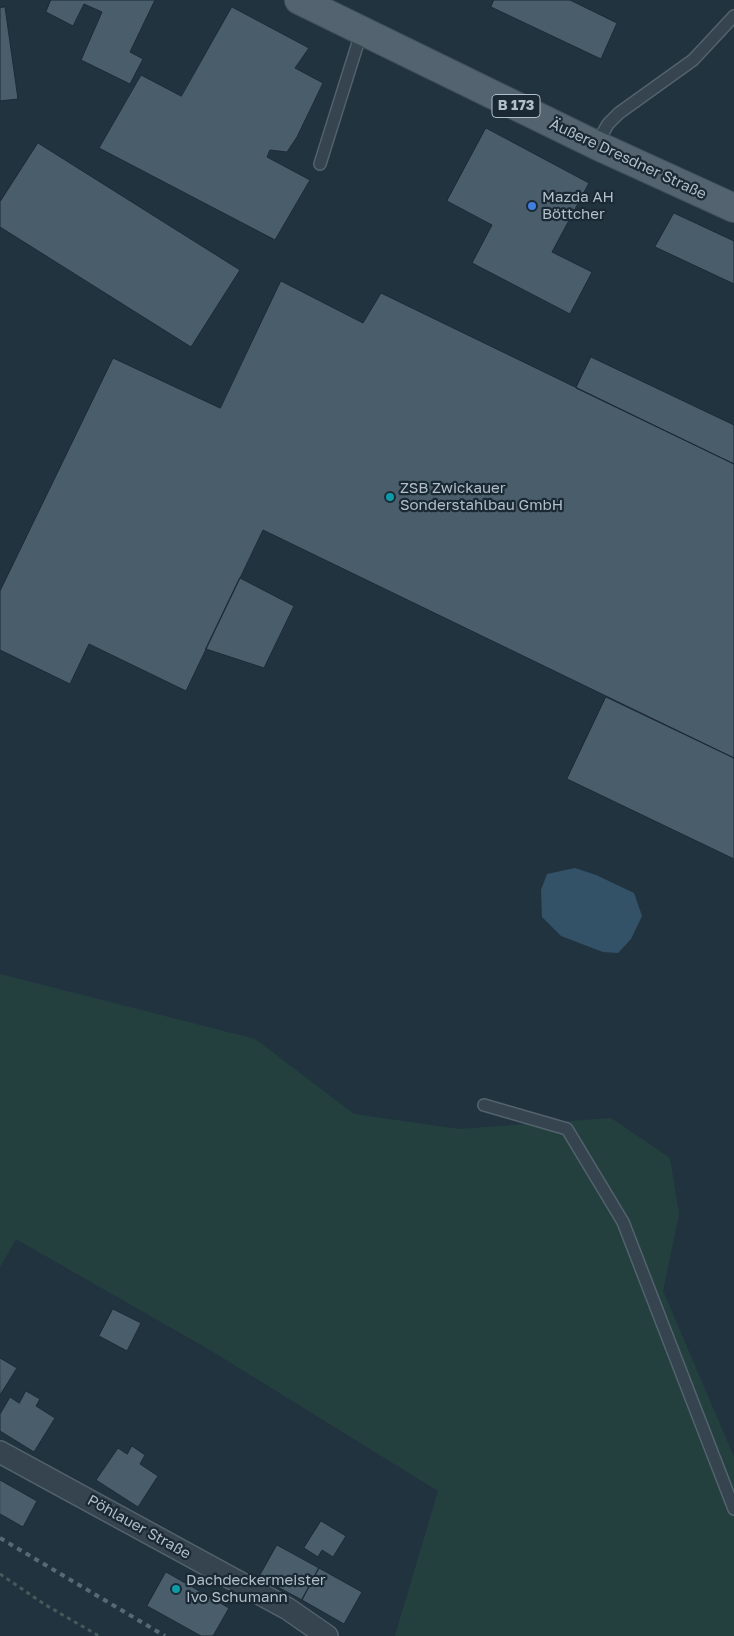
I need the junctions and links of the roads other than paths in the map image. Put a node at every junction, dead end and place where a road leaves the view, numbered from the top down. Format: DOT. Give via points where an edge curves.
graph roads {
  1 [pos="299,0"];
  2 [pos="734,16"];
  3 [pos="362,30"];
  4 [pos="596,145"];
  5 [pos="320,164"];
  6 [pos="734,208"];
  7 [pos="484,1105"];
  8 [pos="0,1452"];
  9 [pos="734,1509"];
  10 [pos="327,1636"];
  1 -- 3 [label="main road, Äußere Dresdner Straße / B 173"];
  2 -- 4 [label="lane" via="693,60 619,113 608,124"];
  3 -- 4 [label="main road, Äußere Dresdner Straße / B 173"];
  3 -- 5 [label="lane"];
  4 -- 6 [label="main road, Äußere Dresdner Straße / B 173"];
  7 -- 9 [label="lane" via="567,1129 623,1222"];
  8 -- 10 [label="street, Pöhlauer Straße" via="288,1609"];
}
